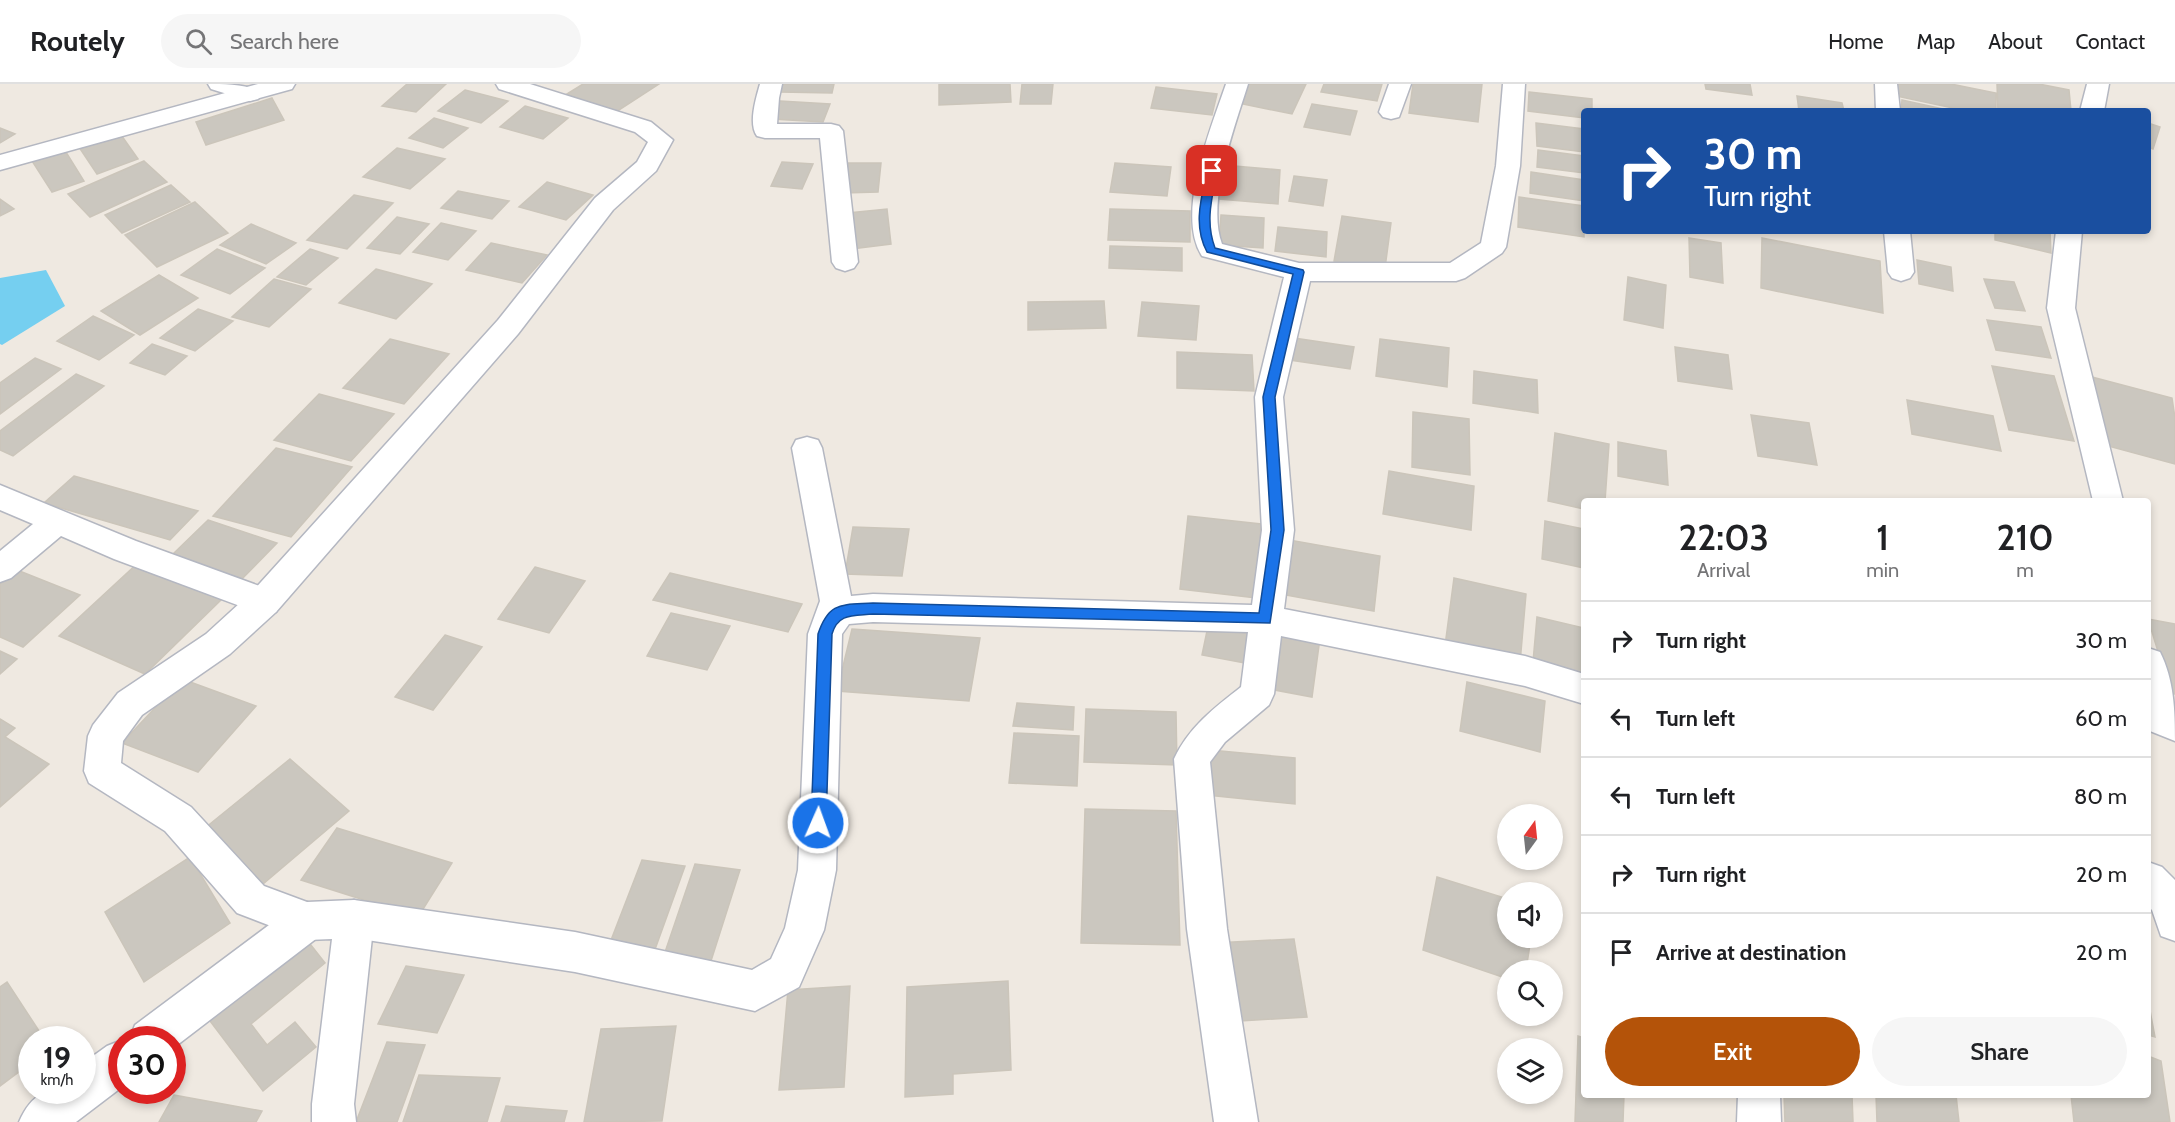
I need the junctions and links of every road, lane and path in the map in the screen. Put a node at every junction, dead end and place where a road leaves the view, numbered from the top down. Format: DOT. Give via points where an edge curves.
graph roads {
  1 [pos="219,84"];
  2 [pos="284,84"];
  3 [pos="507,84"];
  4 [pos="771,84"];
  5 [pos="1237,84"];
  6 [pos="1400,84"];
  7 [pos="1514,84"];
  8 [pos="1886,84"];
  9 [pos="2098,84"];
  10 [pos="250,94"];
  11 [pos="1888,108"];
  12 [pos="2093,108"];
  13 [pos="1391,112"];
  14 [pos="0,163"];
  15 [pos="1897,234"];
  16 [pos="2069,234"];
  17 [pos="845,262"];
  18 [pos="1299,272"];
  19 [pos="1901,272"];
  20 [pos="807,448"];
  21 [pos="0,497"];
  22 [pos="2107,498"];
  23 [pos="58,521"];
  24 [pos="0,568"];
  25 [pos="264,602"];
  26 [pos="830,619"];
  27 [pos="1265,619"];
  28 [pos="2151,674"];
  29 [pos="1581,688"];
  30 [pos="2175,725"];
  31 [pos="2151,883"];
  32 [pos="354,919"];
  33 [pos="307,921"];
  34 [pos="2175,922"];
  35 [pos="168,1026"];
  36 [pos="1759,1098"];
  37 [pos="64,1104"];
  38 [pos="40,1122"];
  39 [pos="334,1122"];
  40 [pos="1236,1122"];
  41 [pos="1759,1122"];
  1 -- 10 [label="street"];
  2 -- 10 [label="street"];
  3 -- 25 [label="street" via="643,127 661,140 647,166 604,204 508,327"];
  4 -- 17 [label="street" via="765,131 831,131"];
  5 -- 18 [label="street" via="1216,150 1203,213 1204,234 1211,250"];
  6 -- 13 [label="street"];
  7 -- 18 [label="street" via="1502,215 1493,247 1456,273"];
  8 -- 11 [label="street"];
  9 -- 12 [label="street"];
  10 -- 14 [label="street"];
  15 -- 19 [label="street"];
  16 -- 22 [label="street" via="2061,308"];
  18 -- 27 [label="street" via="1269,397 1278,530"];
  20 -- 26 [label="street" via="836,602"];
  21 -- 23 [label="street"];
  23 -- 24 [label="street"];
  23 -- 25 [label="street"];
  25 -- 33 [label="street" via="218,644 130,704 106,736 102,771 178,819 250,900"];
  26 -- 27 [label="street" via="842,611 873,608"];
  26 -- 32 [label="street" via="825,634 817,870 804,930 785,973 755,991 575,952"];
  27 -- 29 [label="street" via="1525,671"];
  27 -- 40 [label="street" via="1257,693 1212,731 1192,759 1207,929"];
  28 -- 30 [label="street" via="2162,720"];
  31 -- 34 [label="street" via="2168,899"];
  32 -- 33 [label="street"];
  32 -- 39 [label="street"];
  33 -- 35 [label="street"];
  36 -- 41 [label="street"];
  37 -- 38 [label="street"];
}
